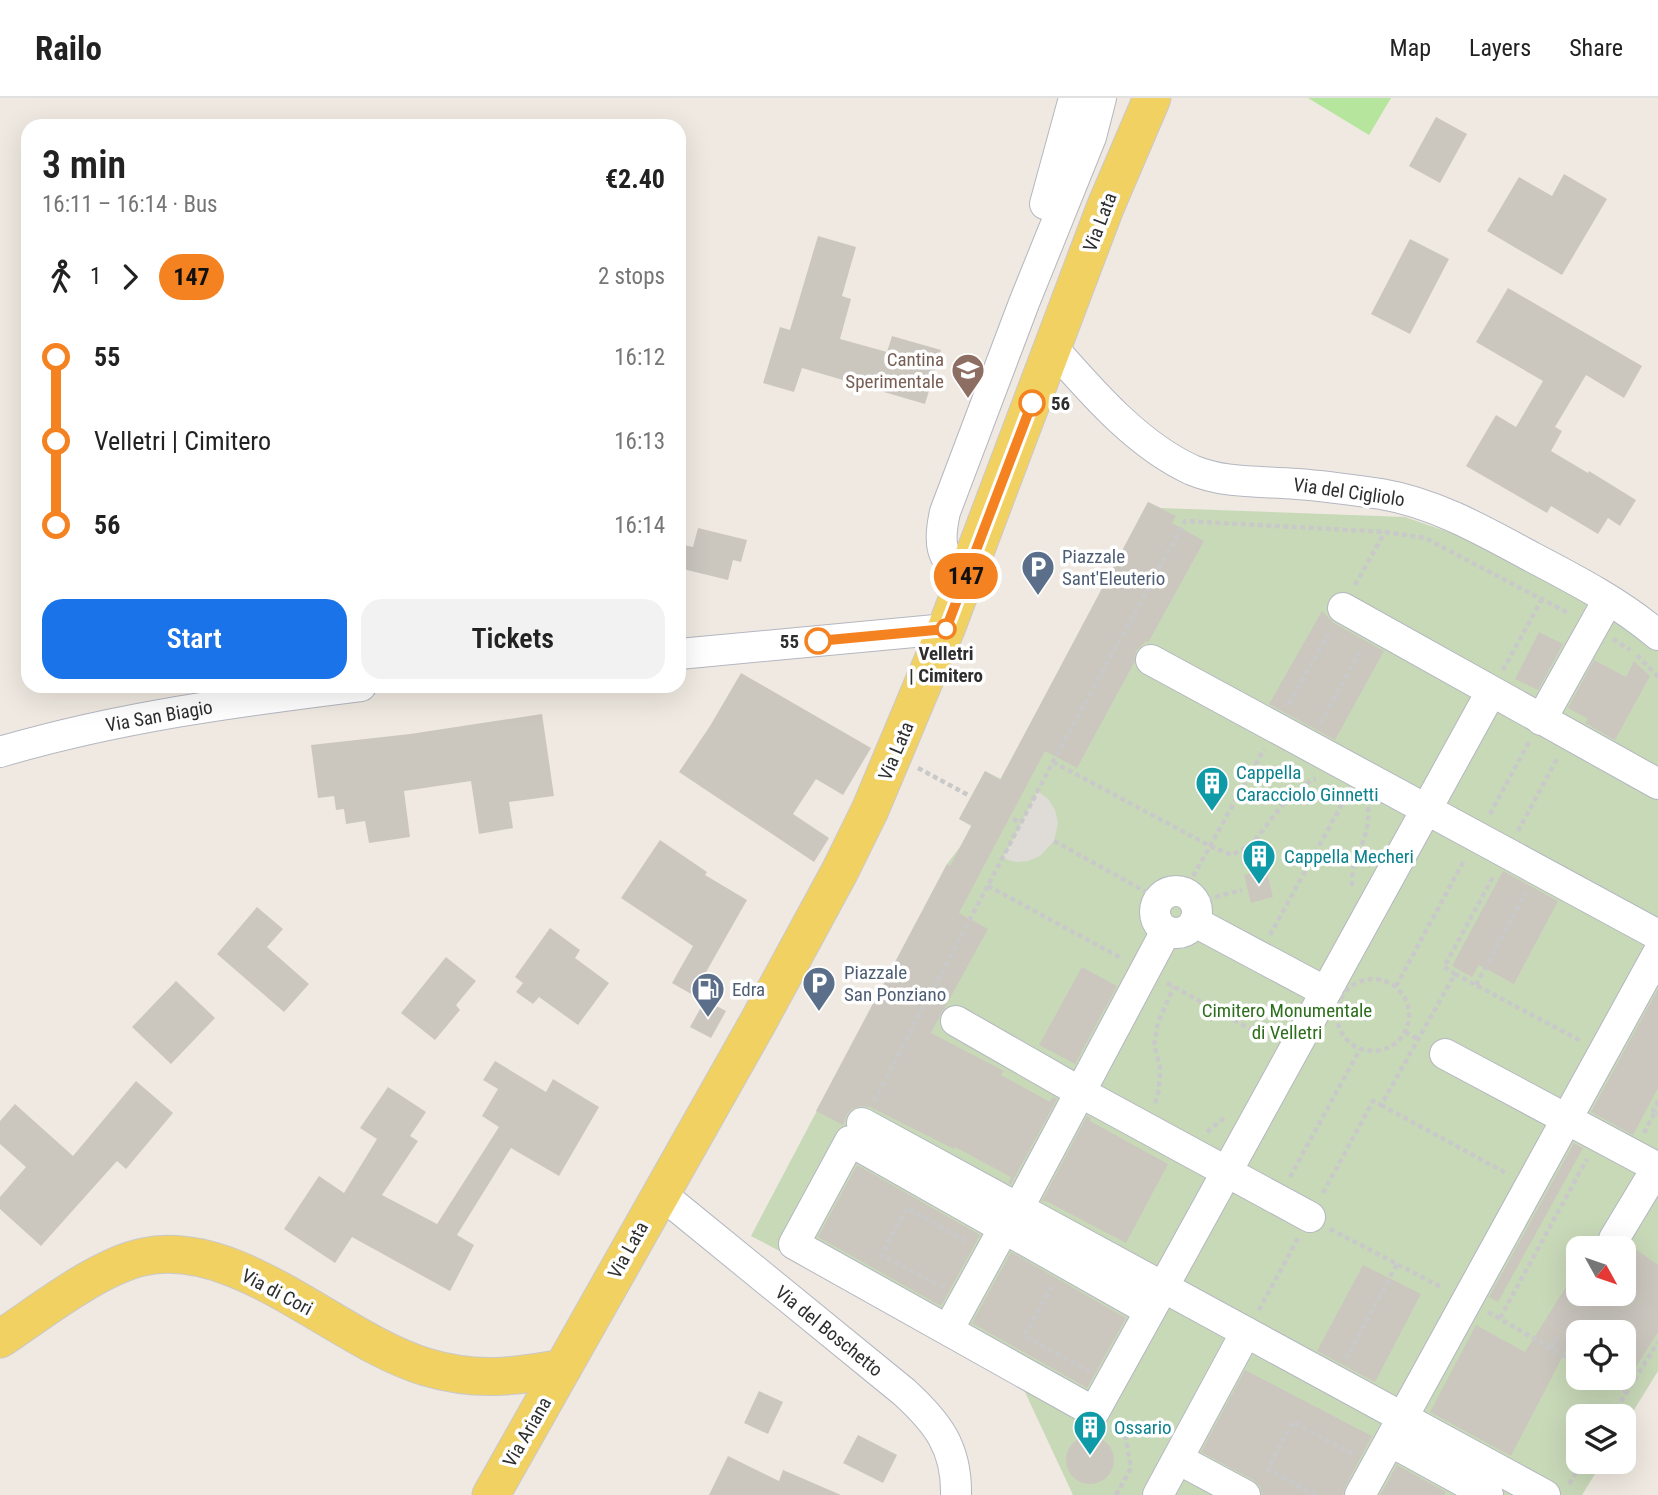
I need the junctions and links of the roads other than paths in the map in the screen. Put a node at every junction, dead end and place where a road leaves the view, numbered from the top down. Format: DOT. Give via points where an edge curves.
graph roads {
  1 [pos="1074,98"];
  2 [pos="1101,98"];
  3 [pos="1152,98"];
  4 [pos="1024,303"];
  5 [pos="1053,348"];
  6 [pos="965,579"];
  7 [pos="1608,600"];
  8 [pos="1343,608"];
  9 [pos="946,629"];
  10 [pos="1658,635"];
  11 [pos="686,653"];
  12 [pos="1152,660"];
  13 [pos="1491,692"];
  14 [pos="314,693"];
  15 [pos="1541,720"];
  16 [pos="0,752"];
  17 [pos="1658,784"];
  18 [pos="1426,810"];
  19 [pos="1195,912"];
  20 [pos="1166,931"];
  21 [pos="1658,935"];
  22 [pos="1658,953"];
  23 [pos="1326,992"];
  24 [pos="956,1021"];
  25 [pos="1435,1049"];
  26 [pos="1080,1092"];
  27 [pos="1568,1120"];
  28 [pos="862,1124"];
  29 [pos="1658,1167"];
  30 [pos="1227,1171"];
  31 [pos="660,1193"];
  32 [pos="1012,1218"];
  33 [pos="1321,1224"];
  34 [pos="1616,1236"];
  35 [pos="1157,1298"];
  36 [pos="948,1330"];
  37 [pos="1246,1332"];
  38 [pos="0,1339"];
  39 [pos="563,1368"];
  40 [pos="1396,1429"];
  41 [pos="1178,1459"];
  42 [pos="491,1495"];
  43 [pos="956,1495"];
  44 [pos="1158,1495"];
  45 [pos="1245,1495"];
  46 [pos="1360,1495"];
  47 [pos="1488,1495"];
  48 [pos="1545,1495"];
  1 -- 4 [label="street" via="1034,240"];
  2 -- 4 [label="street" via="1091,137"];
  3 -- 5 [label="main road, Via Lata"];
  4 -- 6 [label="street" via="943,521 943,552"];
  5 -- 6 [label="main road, Via Lata"];
  5 -- 7 [label="street, Via del Cigliolo" via="1119,418 1192,470 1229,480 1310,485 1429,506"];
  6 -- 9 [label="main road, Via Lata"];
  7 -- 10 [label="street, Via del Cigliolo"];
  7 -- 15 [label="street"];
  8 -- 13 [label="street"];
  9 -- 11 [label="street"];
  9 -- 31 [label="main road, Via Lata" via="840,871"];
  12 -- 18 [label="street" via="1309,746 1355,780"];
  13 -- 15 [label="street"];
  13 -- 18 [label="street"];
  14 -- 16 [label="street, Via San Biagio" via="144,718"];
  15 -- 17 [label="street"];
  18 -- 21 [label="street"];
  18 -- 23 [label="street"];
  19 -- 20 [label="street" via="1191,928 1179,933"];
  19 -- 20 [label="street" via="1189,894 1170,891 1159,899 1155,913"];
  19 -- 23 [label="street" via="1259,956"];
  20 -- 26 [label="street"];
  22 -- 27 [label="street"];
  23 -- 30 [label="street"];
  24 -- 26 [label="street"];
  25 -- 27 [label="street"];
  26 -- 30 [label="street"];
  26 -- 32 [label="street"];
  27 -- 29 [label="street"];
  27 -- 40 [label="street"];
  28 -- 32 [label="street"];
  29 -- 34 [label="street"];
  30 -- 33 [label="street"];
  30 -- 35 [label="street"];
  31 -- 39 [label="main road, Via Lata"];
  31 -- 43 [label="street, Via del Boschetto" via="917,1403 948,1446 955,1467"];
  32 -- 35 [label="street"];
  32 -- 36 [label="street"];
  32 -- 36 [label="street" via="850,1142 794,1244"];
  35 -- 36 [label="street" via="1094,1412"];
  35 -- 37 [label="street"];
  37 -- 40 [label="street" via="1335,1380"];
  37 -- 41 [label="street"];
  38 -- 39 [label="main road, Via di Cori" via="117,1266 145,1257 174,1255 240,1271 376,1346 424,1367 489,1378"];
  39 -- 42 [label="main road, Via Ariana"];
  40 -- 46 [label="street"];
  40 -- 47 [label="street"];
  40 -- 48 [label="street"];
  41 -- 44 [label="street"];
  41 -- 45 [label="street"];
}
